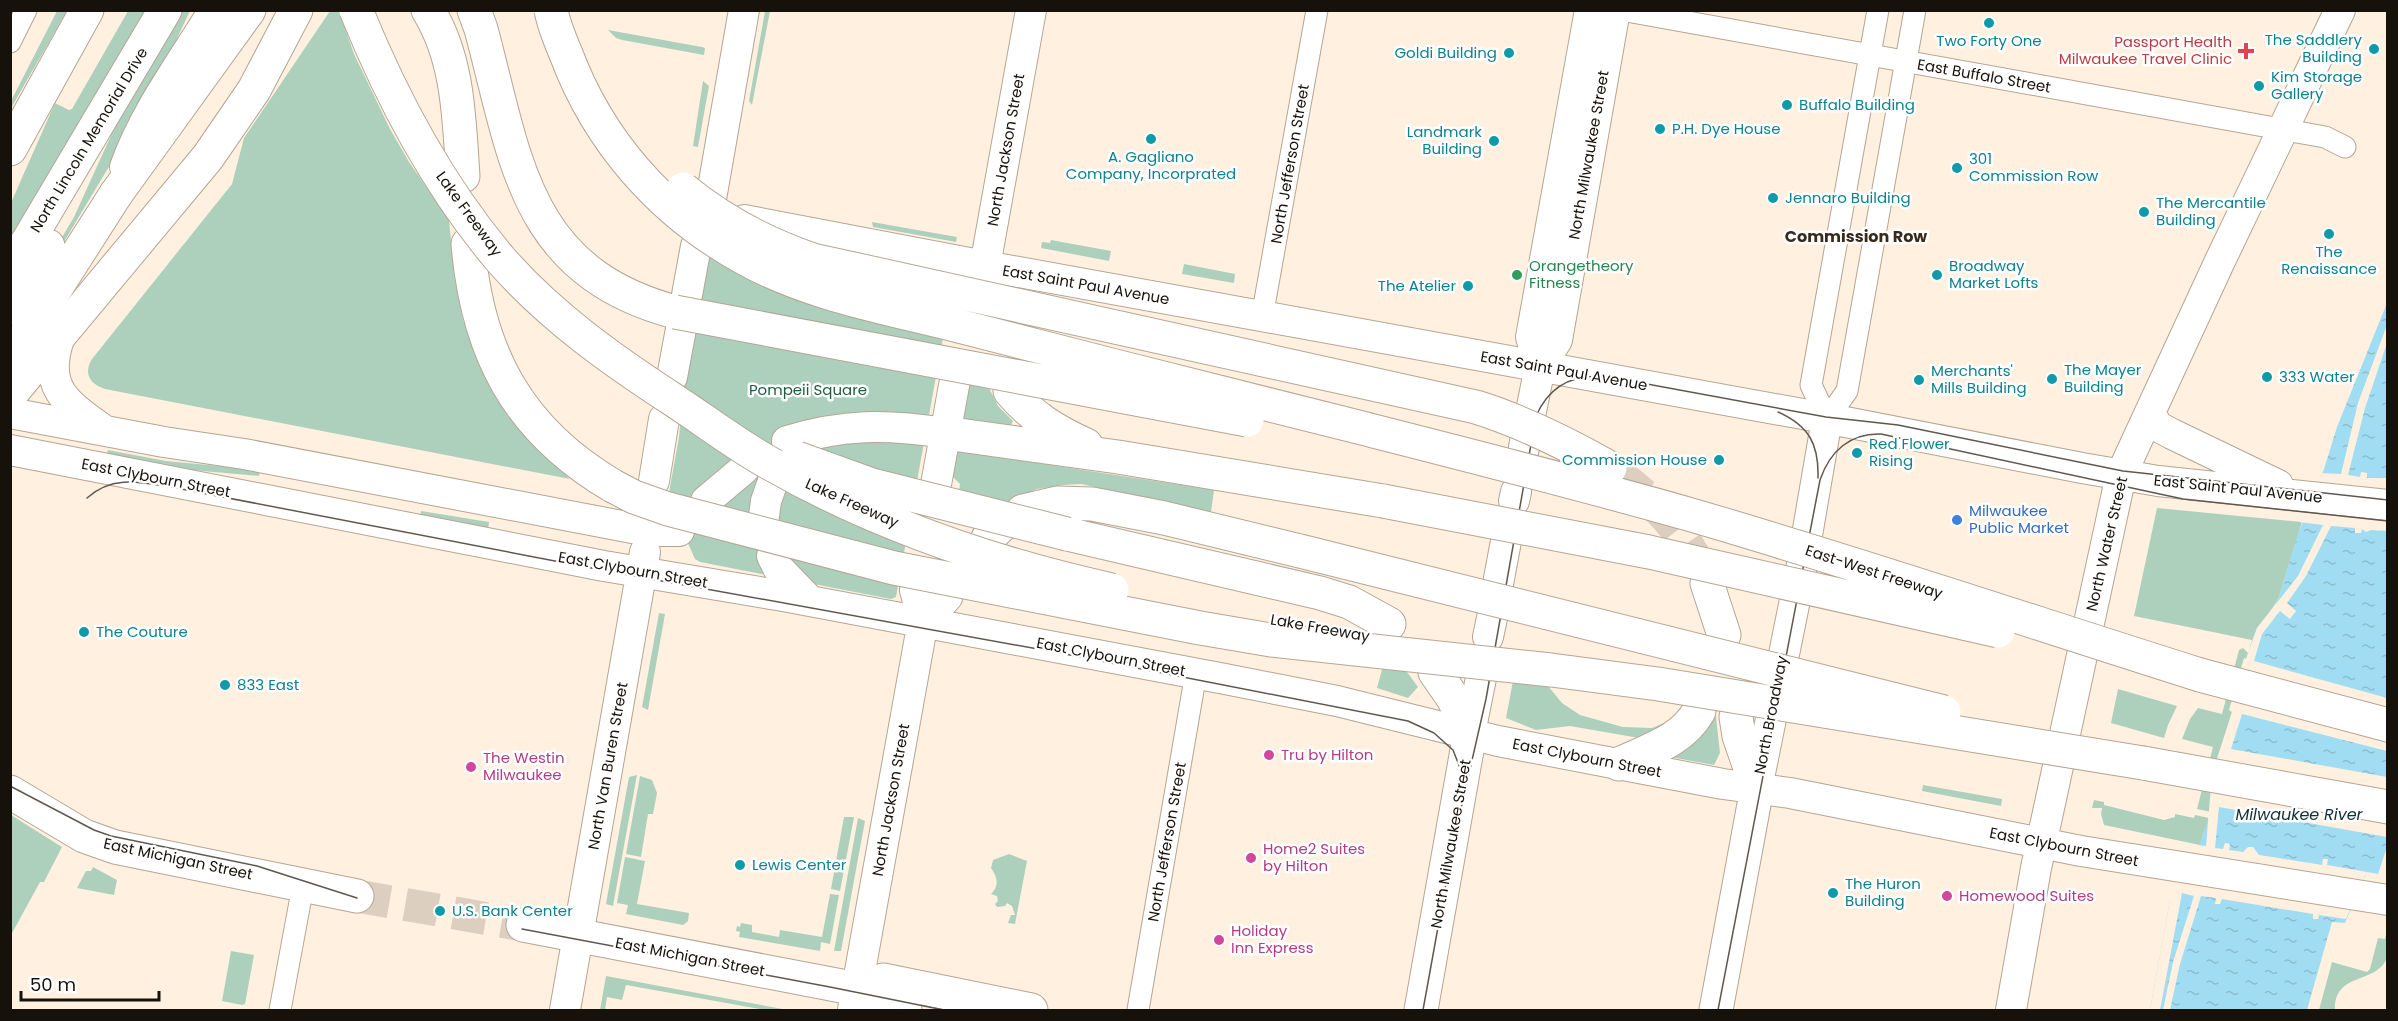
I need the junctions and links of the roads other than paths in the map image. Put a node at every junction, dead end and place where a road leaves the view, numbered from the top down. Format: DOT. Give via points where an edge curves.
graph roads {
  1 [pos="26,10"];
  2 [pos="87,10"];
  3 [pos="165,10"];
  4 [pos="199,10"];
  5 [pos="214,10"];
  6 [pos="249,10"];
  7 [pos="296,10"];
  8 [pos="356,10"];
  9 [pos="428,10"];
  10 [pos="474,10"];
  11 [pos="551,10"];
  12 [pos="570,10"];
  13 [pos="744,10"];
  14 [pos="1031,10"];
  15 [pos="1317,10"];
  16 [pos="1590,10"];
  17 [pos="1615,10"];
  18 [pos="1621,10"];
  19 [pos="1878,10"];
  20 [pos="1915,10"];
  21 [pos="2340,10"];
  22 [pos="10,42"];
  23 [pos="1870,56"];
  24 [pos="1906,62"];
  25 [pos="162,94"];
  26 [pos="100,121"];
  27 [pos="2282,129"];
  28 [pos="2345,147"];
  29 [pos="10,149"];
  30 [pos="463,177"];
  31 [pos="116,194"];
  32 [pos="711,199"];
  33 [pos="744,220"];
  34 [pos="468,244"];
  35 [pos="696,246"];
  36 [pos="10,268"];
  37 [pos="984,282"];
  38 [pos="687,295"];
  39 [pos="10,309"];
  40 [pos="1262,317"];
  41 [pos="681,329"];
  42 [pos="59,339"];
  43 [pos="10,360"];
  44 [pos="1540,367"];
  45 [pos="672,377"];
  46 [pos="955,380"];
  47 [pos="1010,391"];
  48 [pos="10,395"];
  49 [pos="2150,412"];
  50 [pos="10,413"];
  51 [pos="664,419"];
  52 [pos="1827,419"];
  53 [pos="1358,427"];
  54 [pos="106,431"];
  55 [pos="945,433"];
  56 [pos="1527,435"];
  57 [pos="800,439"];
  58 [pos="10,450"];
  59 [pos="742,456"];
  60 [pos="1118,457"];
  61 [pos="1614,471"];
  62 [pos="2121,475"];
  63 [pos="375,478"];
  64 [pos="654,481"];
  65 [pos="772,484"];
  66 [pos="935,490"];
  67 [pos="2296,495"];
  68 [pos="706,501"];
  69 [pos="2387,505"];
  70 [pos="764,516"];
  71 [pos="368,519"];
  72 [pos="1004,525"];
  73 [pos="648,526"];
  74 [pos="1506,541"];
  75 [pos="772,556"];
  76 [pos="643,572"];
  77 [pos="1498,584"];
  78 [pos="931,593"];
  79 [pos="810,601"];
  80 [pos="923,621"];
  81 [pos="1389,624"];
  82 [pos="1551,670"];
  83 [pos="1435,672"];
  84 [pos="1196,673"];
  85 [pos="2200,675"];
  86 [pos="1480,678"];
  87 [pos="1699,711"];
  88 [pos="1736,717"];
  89 [pos="2388,724"];
  90 [pos="1470,733"];
  91 [pos="2143,763"];
  92 [pos="1619,764"];
  93 [pos="1757,788"];
  94 [pos="10,792"];
  95 [pos="2388,807"];
  96 [pos="2042,843"];
  97 [pos="303,886"];
  98 [pos="357,896"];
  99 [pos="2388,900"];
  100 [pos="523,925"];
  101 [pos="578,936"];
  102 [pos="855,1000"];
  103 [pos="280,1011"];
  104 [pos="566,1011"];
  105 [pos="905,1011"];
  106 [pos="1031,1011"];
  107 [pos="1138,1011"];
  108 [pos="1421,1011"];
  109 [pos="1716,1011"];
  110 [pos="2011,1011"];
  1 -- 22 [label="street"];
  2 -- 29 [label="main road"];
  3 -- 26 [label="main road, North Lincoln Memorial Drive"];
  4 -- 25 [label="main road"];
  5 -- 25 [label="main road"];
  6 -- 31 [label="main road"];
  7 -- 42 [label="main road" via="268,65 208,157"];
  8 -- 59 [label="main road, Lake Freeway, bridge" via="372,52 411,127 443,181 501,259 532,293 578,333"];
  9 -- 30 [label="main road" via="453,72"];
  10 -- 53 [label="main road, bridge" via="529,197 572,258 604,284 630,298 675,312 1313,433"];
  11 -- 53 [label="main road, bridge" via="593,115 622,157 692,225 749,261 823,291"];
  12 -- 61 [label="main road, bridge" via="584,55 598,83 641,148 699,202 775,246 831,265 1476,408 1554,436"];
  13 -- 32 [label="main road"];
  14 -- 37 [label="main road, North Jackson Street"];
  15 -- 40 [label="street, North Jefferson Street"];
  16 -- 44 [label="main road, North Milwaukee Street" via="1531,337"];
  17 -- 44 [label="main road, North Milwaukee Street" via="1557,340"];
  18 -- 23 [label="street, East Buffalo Street"];
  19 -- 23 [label="street"];
  20 -- 24 [label="street, North Broadway"];
  21 -- 27 [label="main road, North Water Street"];
  23 -- 24 [label="street, East Buffalo Street"];
  23 -- 52 [label="street" via="1811,385"];
  24 -- 27 [label="street, East Buffalo Street"];
  24 -- 52 [label="street, North Broadway" via="1847,391"];
  25 -- 31 [label="main road" via="133,146"];
  26 -- 36 [label="main road, North Lincoln Memorial Drive"];
  26 -- 39 [label="main road" via="93,153 77,192"];
  27 -- 28 [label="street, East Buffalo Street" via="2325,137"];
  27 -- 49 [label="main road, North Water Street"];
  31 -- 43 [label="main road"];
  33 -- 37 [label="main road, East Saint Paul Avenue"];
  34 -- 82 [label="main road, bridge" via="482,327 507,382 534,422 559,449 594,475 649,503 894,568 1179,624 1271,640"];
  35 -- 38 [label="main road"];
  37 -- 40 [label="main road, East Saint Paul Avenue"];
  40 -- 44 [label="main road, East Saint Paul Avenue"];
  41 -- 45 [label="main road"];
  42 -- 48 [label="main road"];
  42 -- 54 [label="main road" via="52,365 58,387 76,410"];
  44 -- 52 [label="main road, East Saint Paul Avenue"];
  44 -- 56 [label="main road, North Milwaukee Street"];
  46 -- 55 [label="main road"];
  47 -- 60 [label="main road" via="1037,419 1053,429"];
  49 -- 62 [label="main road, North Water Street"];
  49 -- 67 [label="main road" via="2157,426"];
  50 -- 54 [label="main road"];
  51 -- 64 [label="main road"];
  52 -- 62 [label="main road, East Saint Paul Avenue"];
  52 -- 93 [label="main road, North Broadway"];
  53 -- 85 [label="main road, East-West Freeway, bridge" via="1688,514"];
  54 -- 63 [label="main road"];
  55 -- 57 [label="main road" via="864,426"];
  55 -- 60 [label="main road"];
  55 -- 66 [label="main road"];
  58 -- 71 [label="main road, East Clybourn Street"];
  59 -- 68 [label="main road"];
  59 -- 81 [label="main road, bridge" via="787,454 872,485 937,502 1320,593 1348,602"];
  59 -- 82 [label="main road, Lake Freeway, bridge" via="768,463 854,506 953,545 1037,572 1135,595"];
  60 -- 85 [label="main road, bridge" via="1394,503 1649,552"];
  62 -- 67 [label="main road, East Saint Paul Avenue"];
  62 -- 96 [label="main road, North Water Street"];
  63 -- 71 [label="main road"];
  63 -- 73 [label="main road"];
  65 -- 70 [label="main road"];
  67 -- 69 [label="main road, East Saint Paul Avenue"];
  71 -- 76 [label="main road, East Clybourn Street"];
  72 -- 91 [label="main road, bridge" via="1057,503 1092,504 1164,518"];
  73 -- 76 [label="main road, North Van Buren Street"];
  73 -- 76 [label="main road" via="680,531"];
  74 -- 77 [label="main road"];
  75 -- 79 [label="main road" via="778,568"];
  76 -- 79 [label="main road, East Clybourn Street"];
  76 -- 101 [label="main road, North Van Buren Street"];
  78 -- 80 [label="main road"];
  79 -- 80 [label="main road, East Clybourn Street"];
  80 -- 84 [label="main road, East Clybourn Street"];
  80 -- 102 [label="main road, North Jackson Street"];
  82 -- 91 [label="main road, bridge"];
  83 -- 90 [label="main road"];
  84 -- 90 [label="main road, East Clybourn Street"];
  84 -- 107 [label="street, North Jefferson Street"];
  85 -- 89 [label="main road, East-West Freeway"];
  86 -- 90 [label="main road, North Milwaukee Street"];
  87 -- 92 [label="main road" via="1673,739"];
  88 -- 93 [label="main road"];
  90 -- 92 [label="main road, East Clybourn Street"];
  90 -- 108 [label="main road, North Milwaukee Street"];
  91 -- 95 [label="main road"];
  92 -- 93 [label="main road, East Clybourn Street"];
  93 -- 96 [label="main road, East Clybourn Street"];
  93 -- 109 [label="main road, North Broadway"];
  94 -- 97 [label="main road, East Michigan Street" via="84,836 115,847"];
  96 -- 99 [label="main road, East Clybourn Street"];
  96 -- 110 [label="main road, North Water Street"];
  97 -- 98 [label="main road, East Michigan Street"];
  97 -- 103 [label="street"];
  100 -- 101 [label="main road, East Michigan Street"];
  101 -- 102 [label="main road, East Michigan Street"];
  101 -- 104 [label="main road, North Van Buren Street"];
  102 -- 105 [label="main road, East Michigan Street"];
  102 -- 106 [label="main road, East Michigan Street" via="883,980"];
}
